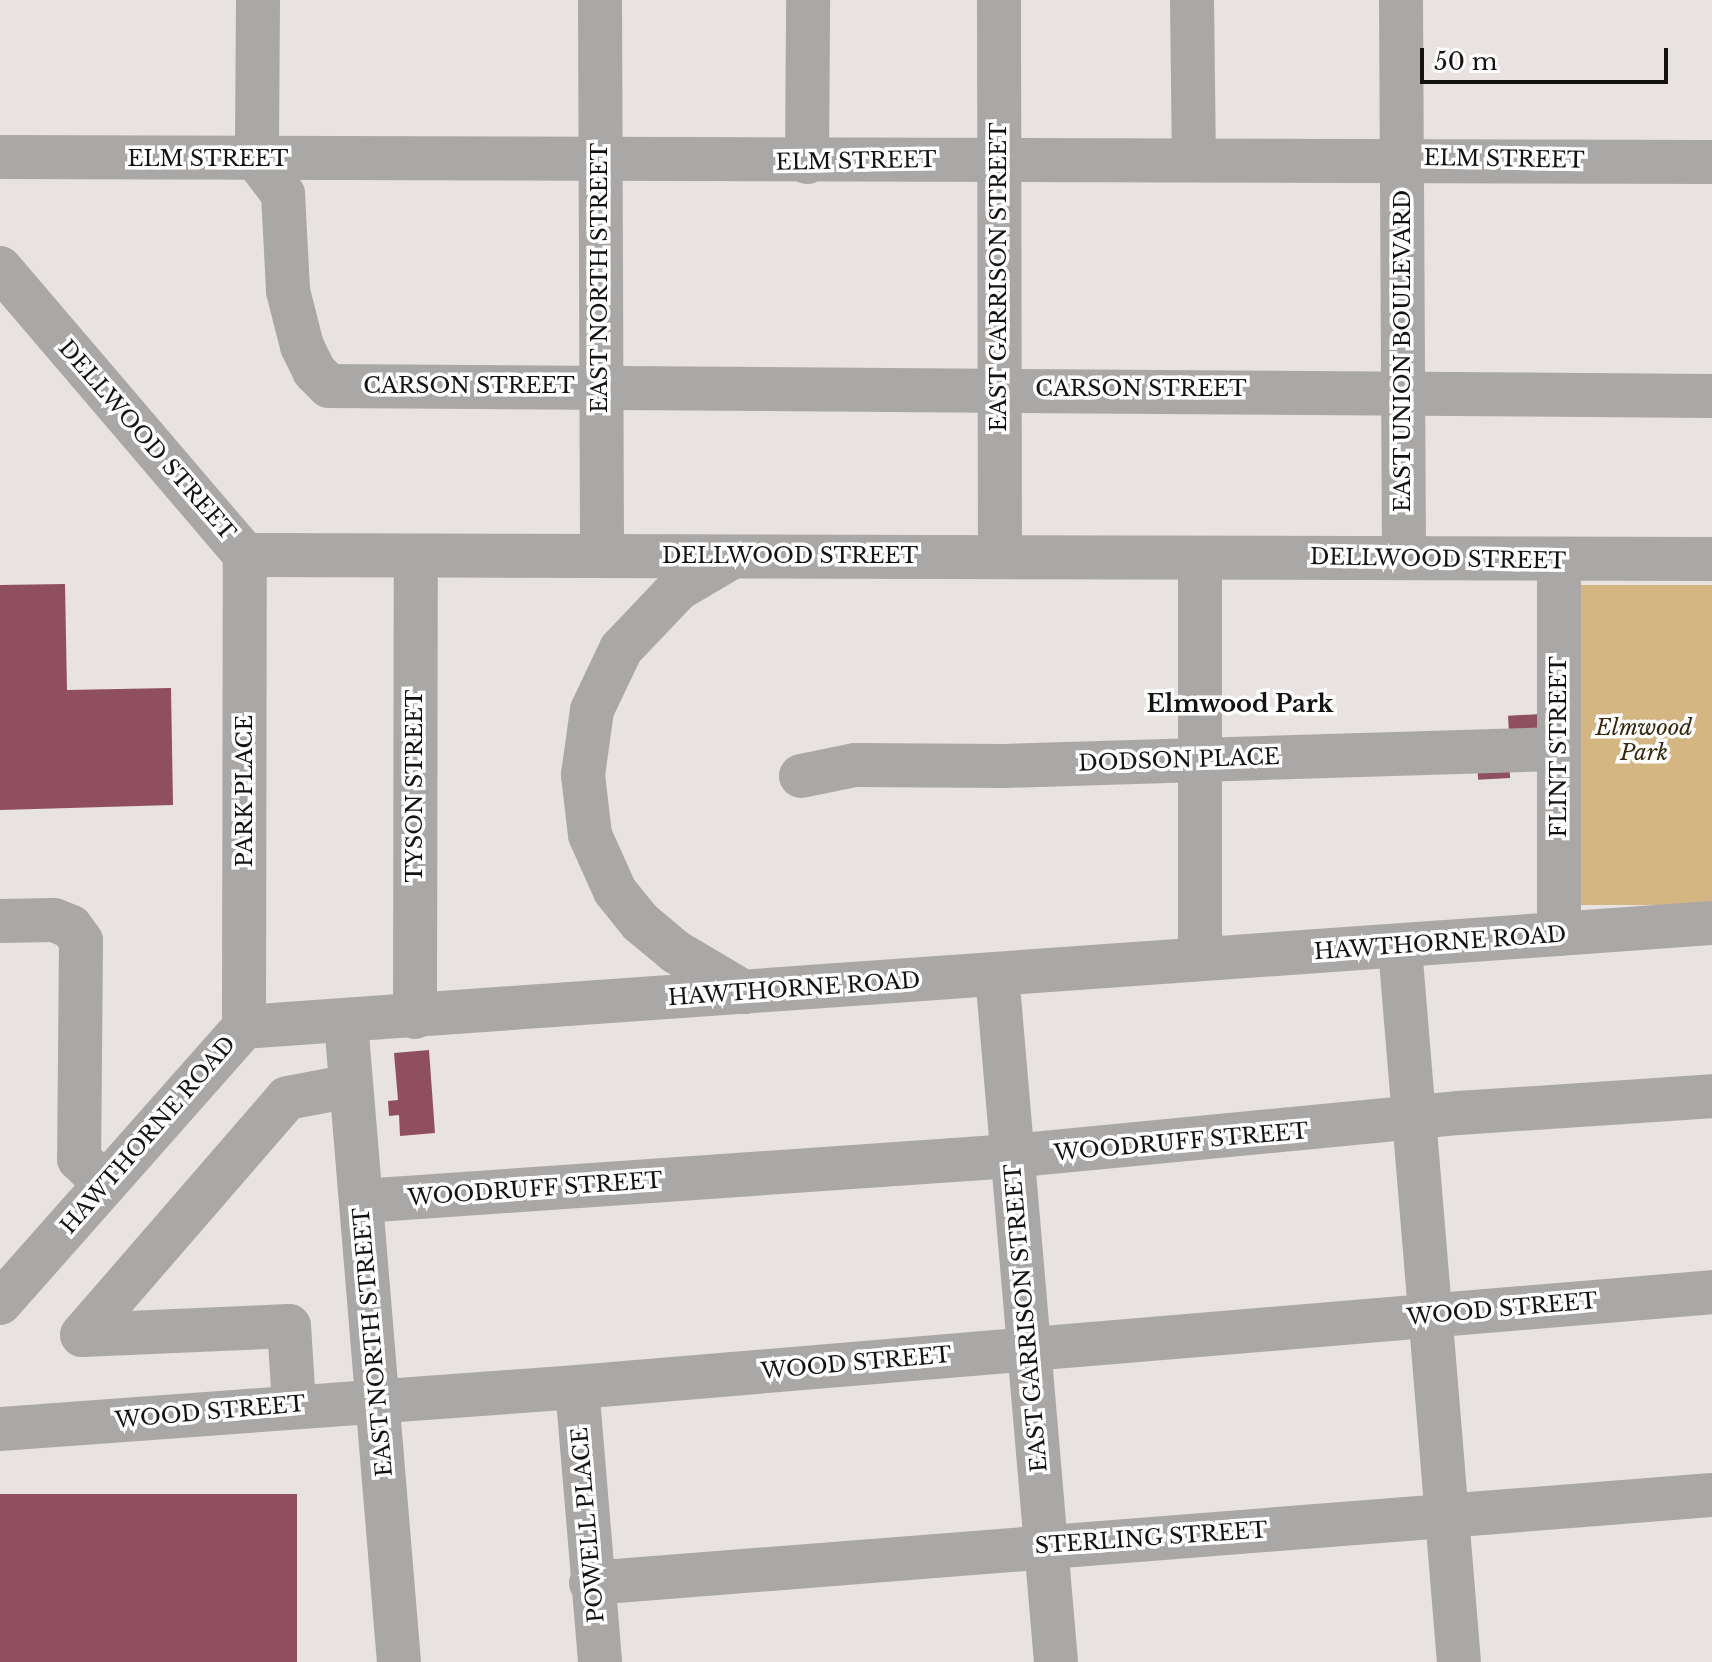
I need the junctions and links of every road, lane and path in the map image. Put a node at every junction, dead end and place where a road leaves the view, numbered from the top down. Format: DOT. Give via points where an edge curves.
graph roads {
  1 [pos="258,0"];
  2 [pos="600,0"];
  3 [pos="808,0"];
  4 [pos="999,0"];
  5 [pos="1192,0"];
  6 [pos="1401,0"];
  7 [pos="0,157"];
  8 [pos="1401,157"];
  9 [pos="1194,158"];
  10 [pos="1000,159"];
  11 [pos="257,160"];
  12 [pos="600,160"];
  13 [pos="807,162"];
  14 [pos="1712,162"];
  15 [pos="0,268"];
  16 [pos="600,387"];
  17 [pos="999,389"];
  18 [pos="1403,390"];
  19 [pos="1712,396"];
  20 [pos="245,555"];
  21 [pos="602,555"];
  22 [pos="1000,555"];
  23 [pos="416,556"];
  24 [pos="732,557"];
  25 [pos="1404,557"];
  26 [pos="1200,558"];
  27 [pos="1712,559"];
  28 [pos="1559,560"];
  29 [pos="1558,749"];
  30 [pos="1199,758"];
  31 [pos="801,776"];
  32 [pos="0,921"];
  33 [pos="1712,923"];
  34 [pos="1559,934"];
  35 [pos="1400,948"];
  36 [pos="1200,959"];
  37 [pos="997,974"];
  38 [pos="744,992"];
  39 [pos="415,1017"];
  40 [pos="346,1022"];
  41 [pos="244,1027"];
  42 [pos="351,1086"];
  43 [pos="1712,1096"];
  44 [pos="1414,1121"];
  45 [pos="1011,1156"];
  46 [pos="105,1184"];
  47 [pos="362,1201"];
  48 [pos="1712,1292"];
  49 [pos="0,1303"];
  50 [pos="1428,1314"];
  51 [pos="1029,1348"];
  52 [pos="577,1387"];
  53 [pos="377,1398"];
  54 [pos="294,1405"];
  55 [pos="0,1429"];
  56 [pos="1712,1495"];
  57 [pos="1446,1517"];
  58 [pos="1045,1545"];
  59 [pos="591,1583"];
  60 [pos="399,1662"];
  61 [pos="600,1662"];
  62 [pos="1056,1662"];
  63 [pos="1459,1662"];
  1 -- 11 [label="street"];
  2 -- 12 [label="street, EAST NORTH STREET"];
  3 -- 13 [label="street"];
  4 -- 10 [label="street, EAST GARRISON STREET"];
  5 -- 9 [label="street"];
  6 -- 8 [label="street, EAST UNION BOULEVARD"];
  7 -- 11 [label="street, ELM STREET"];
  8 -- 9 [label="street, ELM STREET"];
  8 -- 14 [label="street, ELM STREET"];
  8 -- 18 [label="street, EAST UNION BOULEVARD"];
  9 -- 10 [label="street, ELM STREET"];
  10 -- 13 [label="street, ELM STREET"];
  10 -- 17 [label="street, EAST GARRISON STREET"];
  11 -- 12 [label="street, ELM STREET"];
  11 -- 16 [label="street, CARSON STREET" via="283,194 288,291 302,346 314,371 329,386"];
  12 -- 13 [label="street, ELM STREET"];
  12 -- 16 [label="street, EAST NORTH STREET"];
  15 -- 20 [label="street, DELLWOOD STREET"];
  16 -- 17 [label="street, CARSON STREET"];
  16 -- 21 [label="street, EAST NORTH STREET"];
  17 -- 18 [label="street, CARSON STREET"];
  17 -- 22 [label="street, EAST GARRISON STREET"];
  18 -- 19 [label="street, CARSON STREET"];
  18 -- 25 [label="street, EAST UNION BOULEVARD"];
  20 -- 23 [label="street, DELLWOOD STREET"];
  20 -- 41 [label="street, PARK PLACE"];
  21 -- 23 [label="street, DELLWOOD STREET"];
  21 -- 24 [label="street, DELLWOOD STREET"];
  22 -- 24 [label="street, DELLWOOD STREET"];
  22 -- 26 [label="street, DELLWOOD STREET"];
  23 -- 39 [label="street, TYSON STREET"];
  24 -- 38 [label="street" via="678,589 621,649 592,710 583,775 590,835 615,891 640,922 676,952"];
  25 -- 26 [label="street, DELLWOOD STREET"];
  25 -- 28 [label="street, DELLWOOD STREET"];
  26 -- 30 [label="street"];
  27 -- 28 [label="street, DELLWOOD STREET"];
  28 -- 29 [label="street, FLINT STREET"];
  29 -- 30 [label="street, DODSON PLACE"];
  29 -- 34 [label="street, FLINT STREET"];
  30 -- 31 [label="street, DODSON PLACE" via="855,765"];
  30 -- 36 [label="street"];
  32 -- 46 [label="street" via="54,920 71,927 81,941 79,1159"];
  33 -- 34 [label="street, HAWTHORNE ROAD"];
  34 -- 35 [label="street, HAWTHORNE ROAD"];
  35 -- 36 [label="street, HAWTHORNE ROAD"];
  35 -- 44 [label="street"];
  36 -- 37 [label="street, HAWTHORNE ROAD"];
  37 -- 38 [label="street, HAWTHORNE ROAD"];
  37 -- 45 [label="street, EAST GARRISON STREET"];
  38 -- 39 [label="street, HAWTHORNE ROAD"];
  39 -- 40 [label="street, HAWTHORNE ROAD"];
  40 -- 41 [label="street, HAWTHORNE ROAD"];
  40 -- 42 [label="street, EAST NORTH STREET"];
  41 -- 46 [label="street, HAWTHORNE ROAD"];
  42 -- 47 [label="street, EAST NORTH STREET"];
  42 -- 54 [label="street" via="287,1098 82,1335 289,1326"];
  43 -- 44 [label="street, WOODRUFF STREET"];
  44 -- 45 [label="street, WOODRUFF STREET"];
  44 -- 50 [label="street"];
  45 -- 47 [label="street, WOODRUFF STREET"];
  45 -- 51 [label="street, EAST GARRISON STREET"];
  46 -- 49 [label="street, HAWTHORNE ROAD"];
  47 -- 53 [label="street, EAST NORTH STREET"];
  48 -- 50 [label="street, WOOD STREET"];
  50 -- 51 [label="street, WOOD STREET"];
  50 -- 57 [label="street"];
  51 -- 52 [label="street, WOOD STREET"];
  51 -- 58 [label="street, EAST GARRISON STREET"];
  52 -- 53 [label="street, WOOD STREET"];
  52 -- 59 [label="street, POWELL PLACE"];
  53 -- 54 [label="street, WOOD STREET"];
  53 -- 60 [label="street, EAST NORTH STREET"];
  54 -- 55 [label="street, WOOD STREET"];
  56 -- 57 [label="street, STERLING STREET"];
  57 -- 58 [label="street, STERLING STREET"];
  57 -- 63 [label="street"];
  58 -- 59 [label="street, STERLING STREET"];
  58 -- 62 [label="street, EAST GARRISON STREET"];
  59 -- 61 [label="street, POWELL PLACE"];
}
